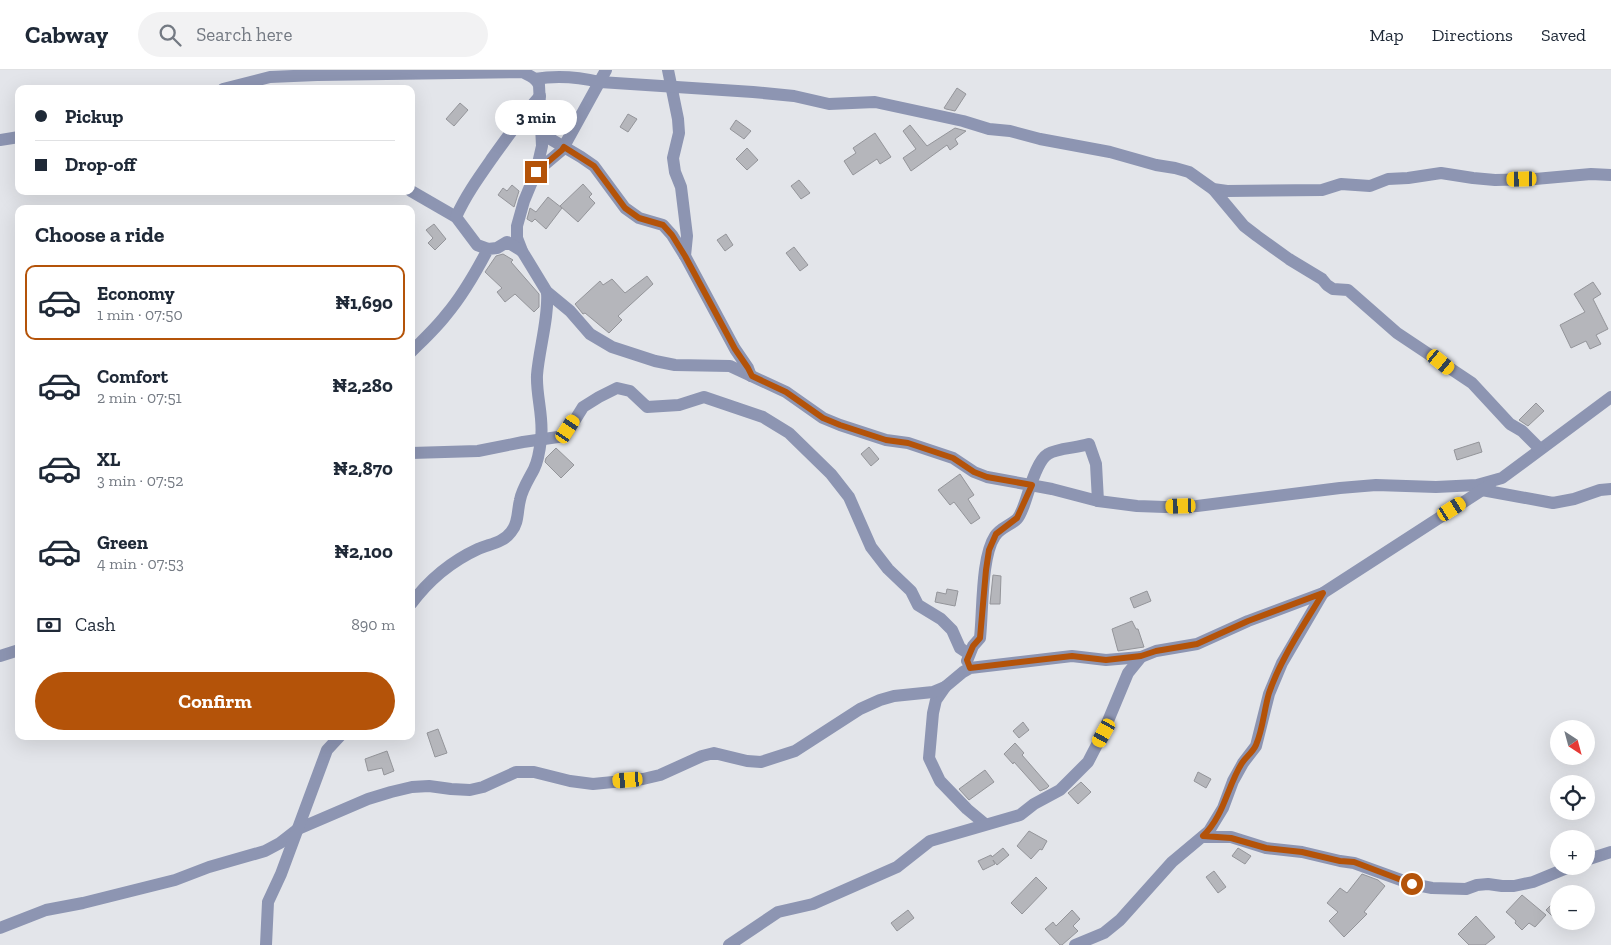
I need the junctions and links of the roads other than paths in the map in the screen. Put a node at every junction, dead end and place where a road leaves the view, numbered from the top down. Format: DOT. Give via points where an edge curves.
graph roads {
  1 [pos="668,70"];
  2 [pos="317,72"];
  3 [pos="336,72"];
  4 [pos="527,73"];
  5 [pos="603,76"];
  6 [pos="239,85"];
  7 [pos="671,86"];
  8 [pos="540,96"];
  9 [pos="542,134"];
  10 [pos="15,138"];
  11 [pos="0,140"];
  12 [pos="564,147"];
  13 [pos="536,172"];
  14 [pos="1611,175"];
  15 [pos="1212,189"];
  16 [pos="415,193"];
  17 [pos="456,217"];
  18 [pos="488,249"];
  19 [pos="522,251"];
  20 [pos="685,256"];
  21 [pos="547,292"];
  22 [pos="415,348"];
  23 [pos="752,376"];
  24 [pos="1611,397"];
  25 [pos="541,440"];
  26 [pos="1540,449"];
  27 [pos="415,453"];
  28 [pos="1502,478"];
  29 [pos="1032,485"];
  30 [pos="1611,488"];
  31 [pos="1482,490"];
  32 [pos="1098,501"];
  33 [pos="1323,593"];
  34 [pos="415,598"];
  35 [pos="15,651"];
  36 [pos="969,654"];
  37 [pos="0,656"];
  38 [pos="1141,656"];
  39 [pos="970,668"];
  40 [pos="945,687"];
  41 [pos="336,740"];
  42 [pos="985,824"];
  43 [pos="298,829"];
  44 [pos="1203,836"];
  45 [pos="1611,852"];
  46 [pos="1595,857"];
  47 [pos="1550,875"];
  48 [pos="0,928"];
  49 [pos="266,945"];
  50 [pos="729,945"];
  51 [pos="1075,945"];
  1 -- 7 [label="street"];
  2 -- 3 [label="street"];
  2 -- 6 [label="street" via="270,77"];
  3 -- 4 [label="street"];
  4 -- 5 [label="street" via="547,77"];
  4 -- 8 [label="street" via="539,85"];
  5 -- 7 [label="street"];
  5 -- 12 [label="street"];
  7 -- 15 [label="street" via="794,96 829,104 875,102 1175,168 1189,172"];
  7 -- 20 [label="street" via="678,119 679,133 673,158 681,187 687,236"];
  8 -- 9 [label="street"];
  8 -- 17 [label="street" via="519,119 463,201"];
  9 -- 12 [label="street"];
  9 -- 13 [label="street"];
  10 -- 11 [label="street"];
  12 -- 13 [label="street"];
  12 -- 20 [label="street" via="594,166 625,208 639,218 663,225"];
  13 -- 19 [label="street" via="518,226 517,238"];
  14 -- 15 [label="street" via="1495,180 1441,173 1388,179 1370,186 1341,184 1322,190"];
  15 -- 26 [label="street" via="1257,236 1327,285 1348,290 1396,332 1472,383 1510,424"];
  16 -- 17 [label="street"];
  17 -- 18 [label="street" via="477,245"];
  18 -- 19 [label="street" via="507,242"];
  18 -- 22 [label="street" via="445,318"];
  19 -- 21 [label="street"];
  20 -- 23 [label="street"];
  21 -- 23 [label="street" via="590,334 612,347 675,365 730,366"];
  21 -- 25 [label="street" via="548,305 537,376"];
  23 -- 29 [label="street" via="786,392 823,418 840,425 945,456 987,477"];
  24 -- 26 [label="street"];
  25 -- 27 [label="street" via="478,451"];
  25 -- 34 [label="street" via="512,532 504,539 460,559"];
  25 -- 36 [label="street" via="565,436 583,407 618,388 630,390 647,407 679,405 704,397 762,417 789,433 831,474 855,508 871,547 911,591 918,605 941,619 952,630 960,648"];
  26 -- 28 [label="street"];
  28 -- 31 [label="street"];
  28 -- 32 [label="street" via="1452,487 1376,485 1340,488 1197,506 1137,506"];
  29 -- 32 [label="street"];
  29 -- 32 [label="street" via="1048,454 1089,444 1096,464"];
  29 -- 36 [label="street" via="1017,518 996,534 989,550 980,638"];
  30 -- 31 [label="street" via="1553,502"];
  31 -- 33 [label="street"];
  33 -- 38 [label="street" via="1197,644"];
  33 -- 44 [label="street" via="1282,663 1269,694 1256,746 1240,769 1223,808"];
  35 -- 37 [label="street"];
  36 -- 39 [label="street"];
  38 -- 39 [label="street" via="1106,660 1072,656"];
  38 -- 42 [label="street" via="1128,674 1104,733 1088,762 1060,790 1020,815"];
  39 -- 40 [label="street"];
  40 -- 42 [label="street" via="932,713 929,758 940,781"];
  40 -- 43 [label="street" via="880,700 860,709 795,751 761,762 714,753 643,779 593,784 534,772 516,772 470,790 412,787 368,799"];
  41 -- 43 [label="street" via="327,750"];
  42 -- 50 [label="street" via="930,841 897,867 812,904 778,912"];
  43 -- 48 [label="street" via="265,851 175,880 83,904 46,910"];
  43 -- 49 [label="street" via="268,902"];
  44 -- 47 [label="street" via="1231,838 1266,848 1354,862 1412,884 1432,888 1466,889 1488,884 1514,886"];
  44 -- 51 [label="street" via="1172,862 1120,920 1104,933"];
  45 -- 46 [label="street"];
}
